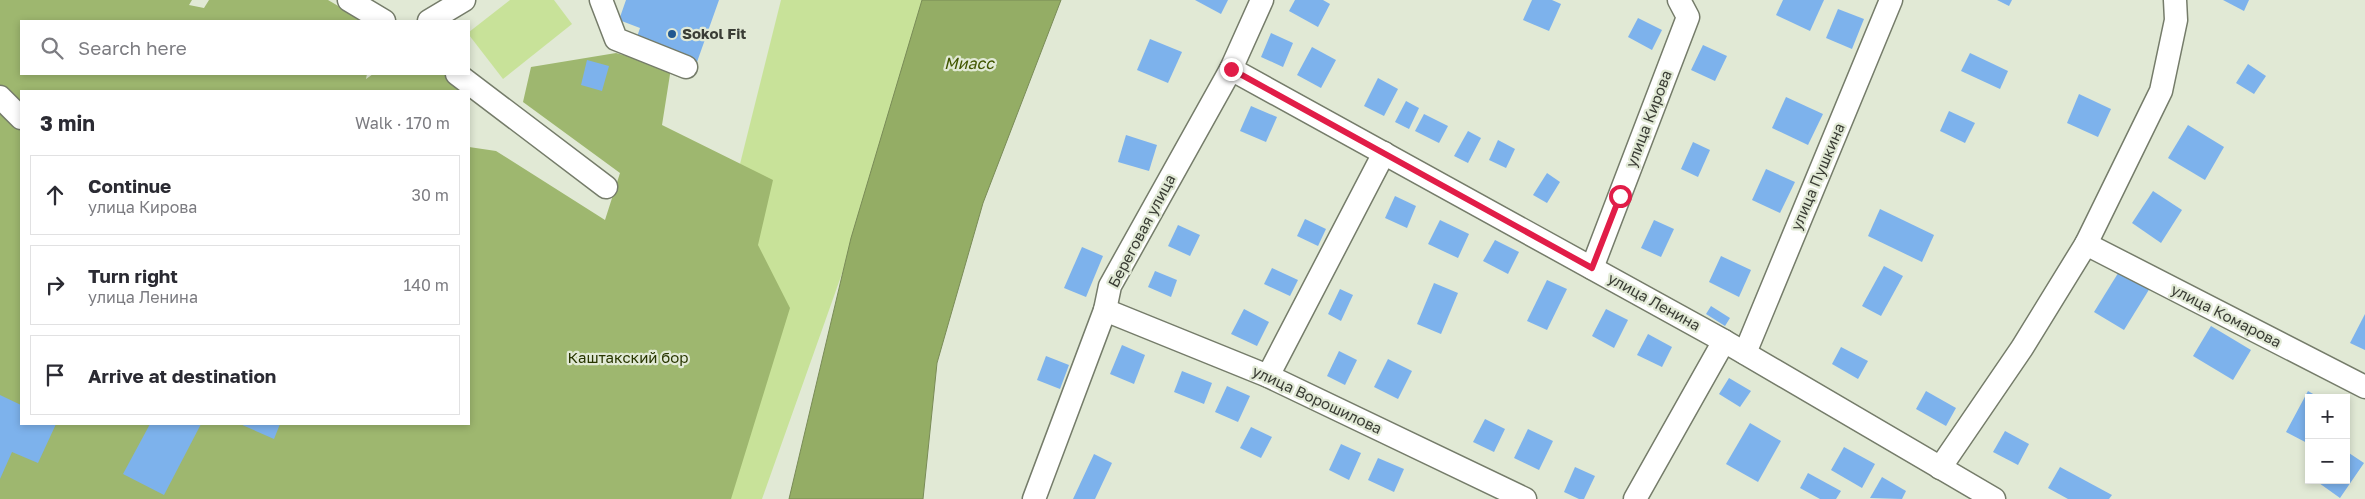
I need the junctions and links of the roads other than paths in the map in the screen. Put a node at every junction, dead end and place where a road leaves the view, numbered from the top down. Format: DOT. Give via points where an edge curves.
graph roads {
  1 [pos="349,0"];
  2 [pos="464,0"];
  3 [pos="601,0"];
  4 [pos="1262,0"];
  5 [pos="1679,0"];
  6 [pos="1892,0"];
  7 [pos="2175,0"];
  8 [pos="382,20"];
  9 [pos="431,20"];
  10 [pos="686,67"];
  11 [pos="1231,69"];
  12 [pos="458,75"];
  13 [pos="0,97"];
  14 [pos="20,117"];
  15 [pos="1384,153"];
  16 [pos="606,187"];
  17 [pos="2086,244"];
  18 [pos="1592,268"];
  19 [pos="1105,310"];
  20 [pos="1724,341"];
  21 [pos="1745,353"];
  22 [pos="1268,376"];
  23 [pos="2365,387"];
  24 [pos="1940,468"];
  25 [pos="1034,499"];
  26 [pos="1525,499"];
  27 [pos="1635,499"];
  28 [pos="1994,499"];
  1 -- 8 [label="street"];
  2 -- 9 [label="street"];
  3 -- 10 [label="street" via="616,39"];
  4 -- 11 [label="street, Береговая улица"];
  5 -- 18 [label="street, улица Кирова" via="1688,17"];
  6 -- 21 [label="street, улица Пушкина"];
  7 -- 17 [label="street" via="2176,20 2161,91"];
  11 -- 15 [label="street, улица Ленина"];
  11 -- 19 [label="street, Береговая улица" via="1110,286"];
  12 -- 16 [label="street"];
  13 -- 14 [label="street"];
  15 -- 18 [label="street, улица Ленина"];
  15 -- 22 [label="street"];
  17 -- 23 [label="street, улица Комарова"];
  17 -- 24 [label="street" via="2022,348"];
  18 -- 20 [label="street, улица Ленина"];
  19 -- 22 [label="street, улица Ворошилова"];
  19 -- 25 [label="street, Береговая улица"];
  20 -- 21 [label="street, улица Ленина"];
  20 -- 27 [label="street"];
  21 -- 24 [label="street, улица Ленина"];
  22 -- 26 [label="street, улица Ворошилова"];
  24 -- 28 [label="street, улица Ленина"];
}
